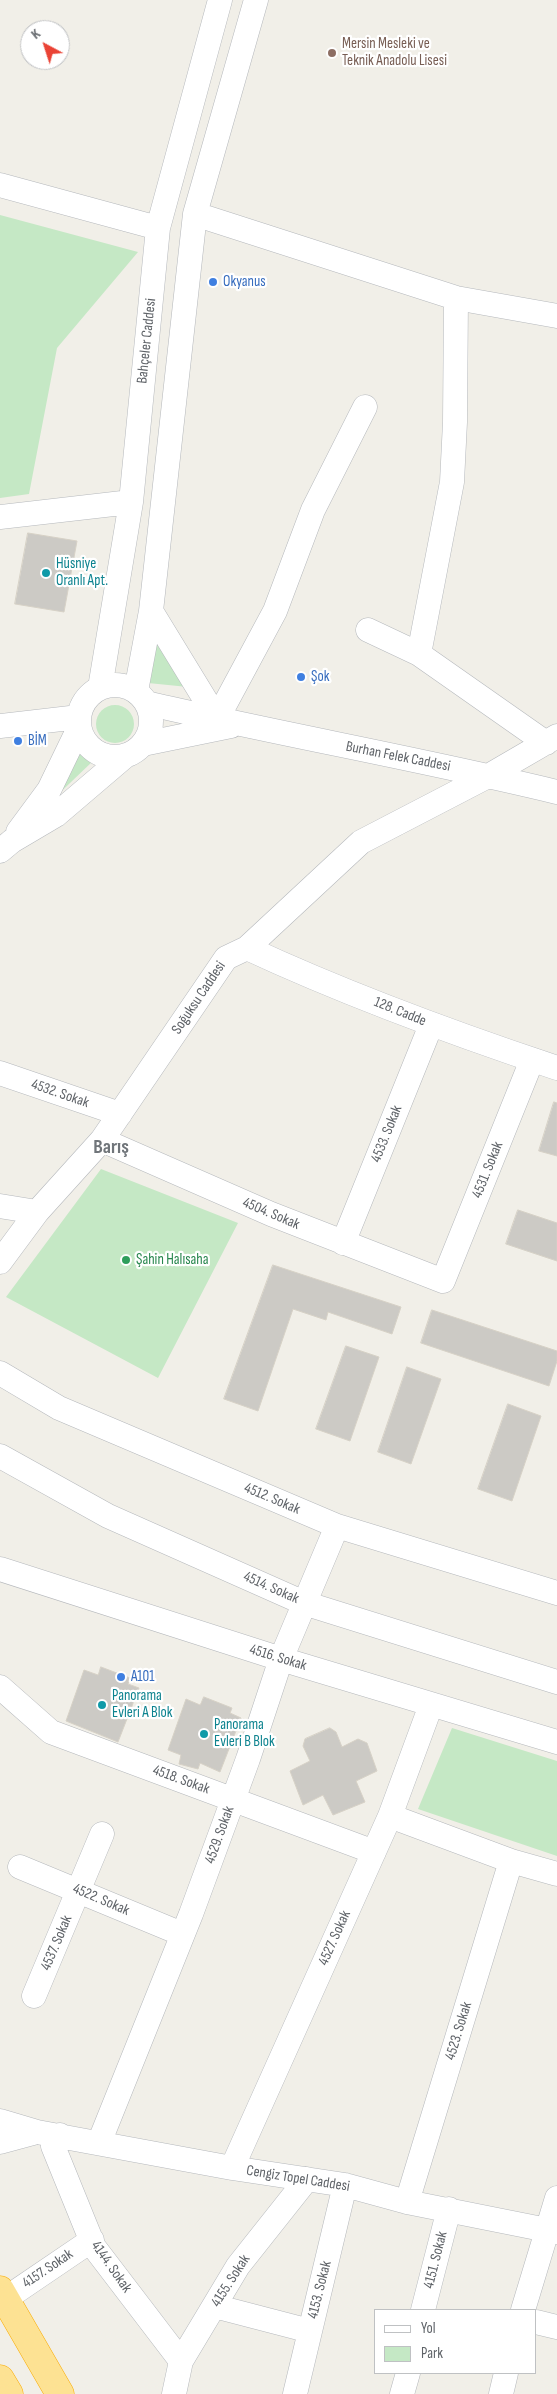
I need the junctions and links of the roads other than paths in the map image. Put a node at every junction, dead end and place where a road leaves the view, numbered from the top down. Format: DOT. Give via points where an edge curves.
graph roads {
  1 [pos="220,0"];
  2 [pos="256,0"];
  3 [pos="0,184"];
  4 [pos="195,214"];
  5 [pos="158,228"];
  6 [pos="456,298"];
  7 [pos="557,316"];
  8 [pos="365,407"];
  9 [pos="131,502"];
  10 [pos="0,517"];
  11 [pos="151,611"];
  12 [pos="368,630"];
  13 [pos="419,654"];
  14 [pos="100,688"];
  15 [pos="141,697"];
  16 [pos="227,722"];
  17 [pos="79,723"];
  18 [pos="0,726"];
  19 [pos="551,739"];
  20 [pos="143,744"];
  21 [pos="124,757"];
  22 [pos="490,776"];
  23 [pos="557,792"];
  24 [pos="6,846"];
  25 [pos="247,948"];
  26 [pos="431,1025"];
  27 [pos="532,1060"];
  28 [pos="557,1068"];
  29 [pos="0,1073"];
  30 [pos="120,1114"];
  31 [pos="102,1140"];
  32 [pos="0,1206"];
  33 [pos="37,1212"];
  34 [pos="343,1243"];
  35 [pos="0,1262"];
  36 [pos="443,1281"];
  37 [pos="0,1373"];
  38 [pos="0,1456"];
  39 [pos="337,1526"];
  40 [pos="0,1569"];
  41 [pos="557,1593"];
  42 [pos="304,1603"];
  43 [pos="281,1659"];
  44 [pos="557,1682"];
  45 [pos="0,1687"];
  46 [pos="431,1704"];
  47 [pos="557,1742"];
  48 [pos="233,1800"];
  49 [pos="390,1816"];
  50 [pos="102,1834"];
  51 [pos="374,1852"];
  52 [pos="511,1861"];
  53 [pos="20,1867"];
  54 [pos="557,1874"];
  55 [pos="79,1890"];
  56 [pos="182,1934"];
  57 [pos="34,1996"];
  58 [pos="48,2134"];
  59 [pos="2,2135"];
  60 [pos="99,2143"];
  61 [pos="232,2168"];
  62 [pos="307,2179"];
  63 [pos="345,2185"];
  64 [pos="557,2198"];
  65 [pos="407,2202"];
  66 [pos="449,2209"];
  67 [pos="552,2231"];
  68 [pos="92,2240"];
  69 [pos="2,2294"];
  70 [pos="214,2306"];
  71 [pos="423,2309"];
  72 [pos="523,2309"];
  73 [pos="537,2322"];
  74 [pos="557,2327"];
  75 [pos="310,2331"];
  76 [pos="181,2361"];
  77 [pos="408,2374"];
  78 [pos="506,2374"];
  79 [pos="0,2379"];
  80 [pos="9,2394"];
  81 [pos="60,2394"];
  82 [pos="174,2394"];
  83 [pos="295,2394"];
  84 [pos="402,2394"];
  85 [pos="502,2394"];
  1 -- 5 [label="street, Bahçeler Caddesi"];
  2 -- 4 [label="street"];
  3 -- 5 [label="street"];
  4 -- 6 [label="street"];
  4 -- 11 [label="street"];
  5 -- 9 [label="street, Bahçeler Caddesi"];
  6 -- 7 [label="street"];
  6 -- 13 [label="street" via="452,482"];
  8 -- 16 [label="street" via="313,510 275,611"];
  9 -- 10 [label="street"];
  9 -- 14 [label="street, Bahçeler Caddesi"];
  11 -- 15 [label="street"];
  11 -- 16 [label="street"];
  12 -- 13 [label="street"];
  13 -- 19 [label="street"];
  14 -- 15 [label="street" via="125,686"];
  14 -- 17 [label="street" via="83,705"];
  15 -- 16 [label="street, Burhan Felek Caddesi"];
  15 -- 20 [label="street" via="150,710 152,722"];
  16 -- 20 [label="street"];
  16 -- 22 [label="street, Burhan Felek Caddesi"];
  17 -- 18 [label="street"];
  17 -- 21 [label="street" via="83,739 100,755"];
  17 -- 24 [label="street" via="49,790"];
  19 -- 22 [label="street, Soğuksu Caddesi"];
  20 -- 21 [label="street"];
  21 -- 24 [label="street" via="56,815"];
  22 -- 23 [label="street, Burhan Felek Caddesi"];
  22 -- 25 [label="street, Soğuksu Caddesi" via="360,842"];
  25 -- 26 [label="street, 128. Cadde"];
  25 -- 30 [label="street, Soğuksu Caddesi" via="226,958"];
  26 -- 27 [label="street, 128. Cadde"];
  26 -- 34 [label="street, 4533. Sokak"];
  27 -- 28 [label="street, 128. Cadde"];
  27 -- 36 [label="street, 4531. Sokak"];
  29 -- 30 [label="street, 4532. Sokak"];
  30 -- 31 [label="street, Soğuksu Caddesi"];
  31 -- 33 [label="street, Soğuksu Caddesi"];
  31 -- 34 [label="street, 4504. Sokak"];
  32 -- 33 [label="street"];
  33 -- 35 [label="street, Soğuksu Caddesi"];
  34 -- 36 [label="street, 4504. Sokak"];
  37 -- 39 [label="street, 4512. Sokak" via="59,1408"];
  38 -- 42 [label="street, 4514. Sokak" via="108,1516"];
  39 -- 41 [label="street, 4512. Sokak"];
  39 -- 42 [label="street, 4529. Sokak"];
  40 -- 43 [label="street, 4516. Sokak"];
  42 -- 43 [label="street, 4529. Sokak"];
  42 -- 44 [label="street, 4514. Sokak"];
  43 -- 46 [label="street, 4516. Sokak"];
  43 -- 48 [label="street, 4529. Sokak"];
  45 -- 48 [label="street, 4518. Sokak" via="51,1732"];
  46 -- 47 [label="street, 4516. Sokak"];
  46 -- 49 [label="street, 4527. Sokak"];
  48 -- 51 [label="street, 4518. Sokak"];
  48 -- 56 [label="street, 4529. Sokak"];
  49 -- 51 [label="street, 4527. Sokak"];
  49 -- 52 [label="street"];
  50 -- 55 [label="street, 4537. Sokak"];
  51 -- 61 [label="street, 4527. Sokak"];
  52 -- 54 [label="street"];
  52 -- 65 [label="street, 4523. Sokak"];
  53 -- 55 [label="street, 4522. Sokak"];
  55 -- 56 [label="street, 4522. Sokak"];
  55 -- 57 [label="street, 4537. Sokak"];
  56 -- 60 [label="street, 4529. Sokak"];
  58 -- 59 [label="street, Cengiz Topel Caddesi"];
  58 -- 60 [label="street, Cengiz Topel Caddesi"];
  58 -- 68 [label="street, 4144. Sokak"];
  60 -- 61 [label="street, Cengiz Topel Caddesi"];
  61 -- 62 [label="street, Cengiz Topel Caddesi"];
  62 -- 63 [label="street, Cengiz Topel Caddesi"];
  62 -- 70 [label="street, 4155. Sokak" via="238,2266"];
  63 -- 65 [label="street, Cengiz Topel Caddesi"];
  63 -- 75 [label="street, 4153. Sokak"];
  64 -- 67 [label="street"];
  65 -- 66 [label="street, Cengiz Topel Caddesi"];
  66 -- 67 [label="street, Cengiz Topel Caddesi"];
  66 -- 71 [label="street, 4151. Sokak"];
  67 -- 72 [label="street"];
  68 -- 69 [label="street, 4157. Sokak"];
  68 -- 76 [label="street, 4144. Sokak" via="94,2247"];
  69 -- 81 [label="highway"];
  70 -- 75 [label="street"];
  70 -- 76 [label="street, 4155. Sokak"];
  73 -- 74 [label="street"];
  75 -- 83 [label="street, 4153. Sokak"];
  76 -- 82 [label="street, 4155. Sokak"];
  77 -- 84 [label="street"];
  78 -- 85 [label="street"];
  79 -- 80 [label="highway"];
}
